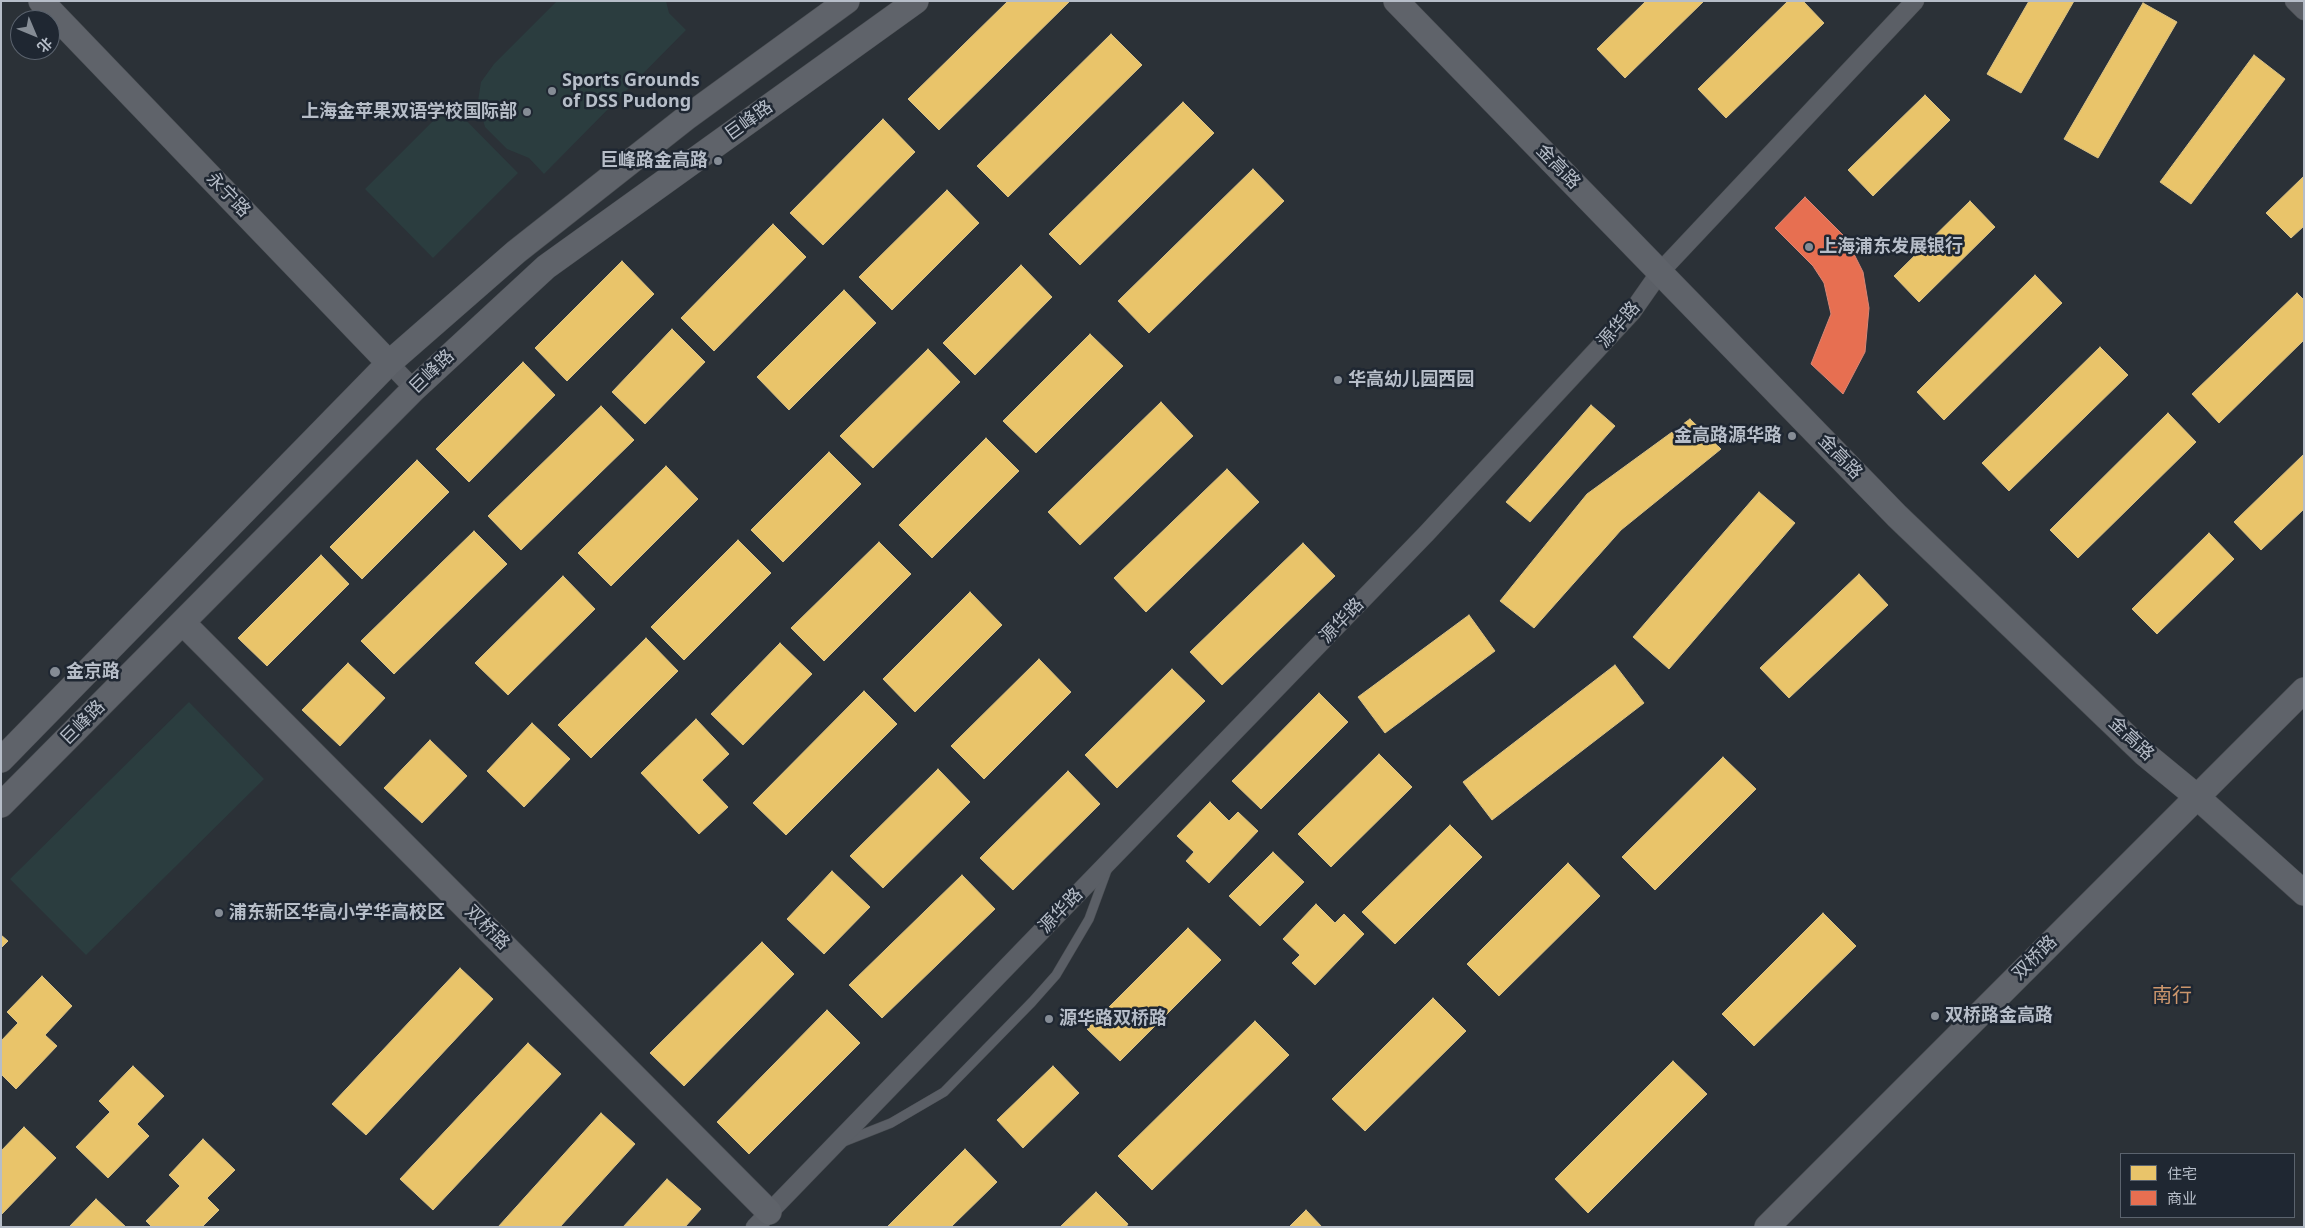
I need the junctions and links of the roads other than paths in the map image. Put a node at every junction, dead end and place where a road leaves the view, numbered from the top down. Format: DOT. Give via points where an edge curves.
graph roads {
  1 [pos="41,1"];
  2 [pos="847,1"];
  3 [pos="916,1"];
  4 [pos="1396,1"];
  5 [pos="1915,1"];
  6 [pos="2294,1"];
  7 [pos="2304,11"];
  8 [pos="1660,272"];
  9 [pos="389,363"];
  10 [pos="414,389"];
  11 [pos="183,623"];
  12 [pos="2304,690"];
  13 [pos="1,760"];
  14 [pos="2196,796"];
  15 [pos="1,805"];
  16 [pos="1111,860"];
  17 [pos="2304,893"];
  18 [pos="833,1146"];
  19 [pos="762,1220"];
  20 [pos="1766,1227"];
  1 -- 9 [label="main road, 永宁路"];
  2 -- 9 [label="main road, 巨峰路" via="686,118 516,252"];
  3 -- 10 [label="main road, 巨峰路" via="546,267"];
  4 -- 8 [label="main road, 金高路"];
  5 -- 8 [label="street, 源华路"];
  6 -- 7 [label="street"];
  8 -- 14 [label="main road, 金高路" via="1897,516 2145,754"];
  8 -- 16 [label="street, 源华路" via="1632,312 1426,534"];
  9 -- 10 [label="street, 永宁路"];
  9 -- 13 [label="main road, 巨峰路"];
  10 -- 11 [label="main road, 巨峰路"];
  11 -- 15 [label="main road, 巨峰路"];
  11 -- 19 [label="main road, 双桥路"];
  12 -- 14 [label="main road, 双桥路"];
  14 -- 17 [label="main road, 金高路"];
  14 -- 20 [label="main road, 双桥路"];
  16 -- 18 [label="street, 源华路"];
  16 -- 18 [label="lane" via="1089,919 1056,975 1032,1002 944,1092 891,1123"];
  18 -- 19 [label="street, 源华路"];
}
